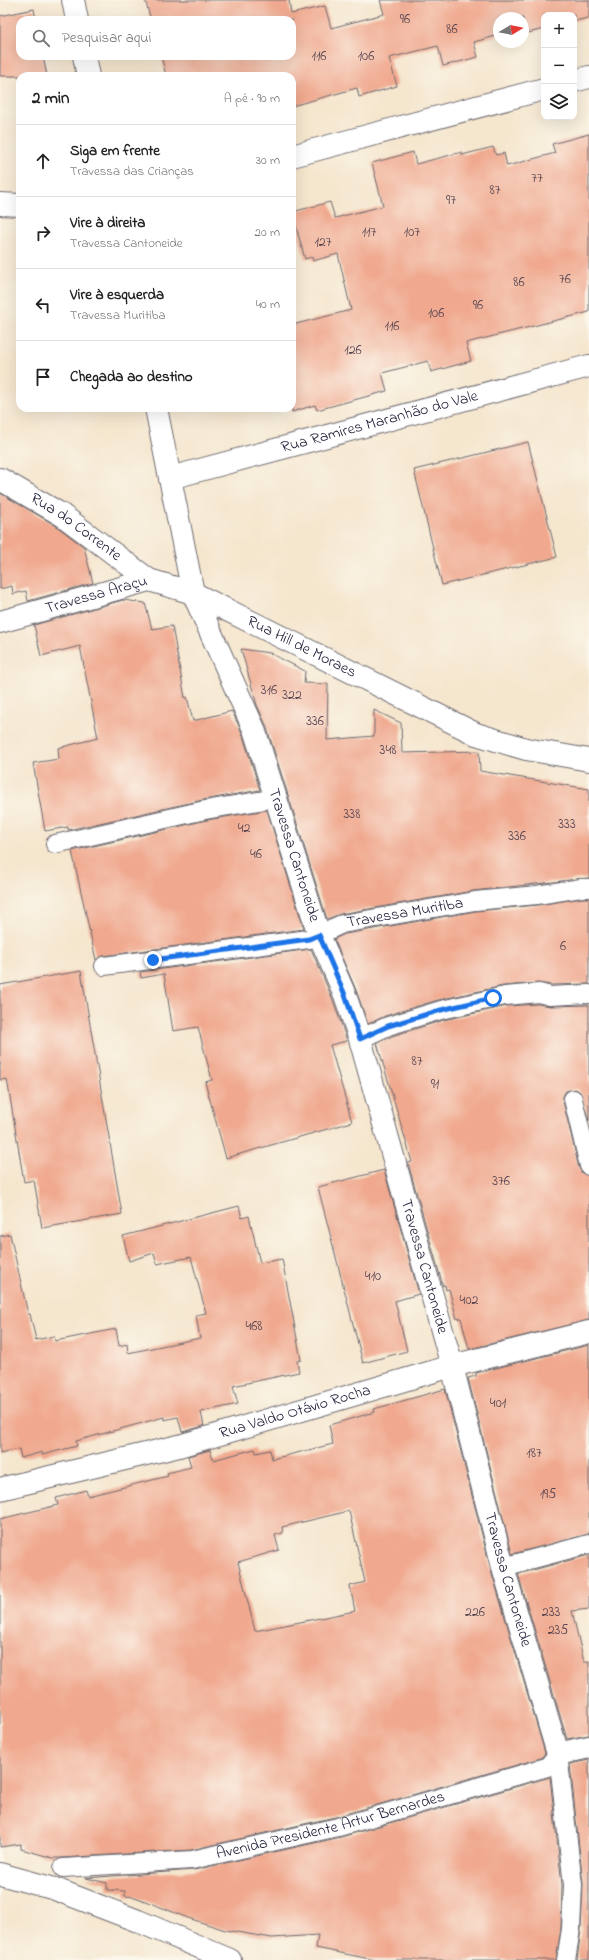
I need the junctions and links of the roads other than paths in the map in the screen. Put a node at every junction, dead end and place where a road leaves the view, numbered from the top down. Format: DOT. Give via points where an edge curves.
graph roads {
  1 [pos="73,0"];
  2 [pos="76,16"];
  3 [pos="85,60"];
  4 [pos="87,72"];
  5 [pos="589,77"];
  6 [pos="577,80"];
  7 [pos="541,90"];
  8 [pos="296,155"];
  9 [pos="0,204"];
  10 [pos="16,205"];
  11 [pos="589,366"];
  12 [pos="157,412"];
  13 [pos="0,478"];
  14 [pos="170,478"];
  15 [pos="149,580"];
  16 [pos="193,594"];
  17 [pos="0,622"];
  18 [pos="589,760"];
  19 [pos="276,798"];
  20 [pos="55,844"];
  21 [pos="589,888"];
  22 [pos="319,935"];
  23 [pos="104,966"];
  24 [pos="589,994"];
  25 [pos="360,1039"];
  26 [pos="573,1099"];
  27 [pos="589,1166"];
  28 [pos="589,1332"];
  29 [pos="452,1366"];
  30 [pos="0,1489"];
  31 [pos="589,1544"];
  32 [pos="503,1567"];
  33 [pos="589,1747"];
  34 [pos="558,1754"];
  35 [pos="63,1868"];
  36 [pos="0,1874"];
  37 [pos="230,1960"];
  38 [pos="566,1960"];
  1 -- 2 [label="street"];
  3 -- 4 [label="street"];
  5 -- 6 [label="street"];
  7 -- 8 [label="street"];
  9 -- 10 [label="street"];
  11 -- 14 [label="street, Rua Ramires Maranhão do Vale"];
  12 -- 14 [label="street"];
  13 -- 15 [label="street, Rua do Corrente" via="62,515"];
  14 -- 16 [label="street"];
  15 -- 16 [label="street, Travessa Araçu"];
  15 -- 17 [label="street, Travessa Araçu"];
  16 -- 18 [label="street, Rua Hill de Moraes" via="476,734 526,749"];
  16 -- 19 [label="street, Travessa Cantoneide" via="254,729"];
  19 -- 20 [label="lane" via="205,810"];
  19 -- 22 [label="street, Travessa Cantoneide"];
  21 -- 22 [label="lane, Travessa Muritiba" via="475,901 350,922"];
  22 -- 23 [label="lane, Travessa Muritiba" via="309,939"];
  22 -- 25 [label="street, Travessa Cantoneide" via="345,995"];
  24 -- 25 [label="lane" via="550,996 539,993 505,996 441,1010 388,1026"];
  25 -- 29 [label="street, Travessa Cantoneide"];
  26 -- 27 [label="lane"];
  28 -- 29 [label="street, Rua Valdo Otávio Rocha"];
  29 -- 30 [label="street, Rua Valdo Otávio Rocha" via="179,1446"];
  29 -- 32 [label="street, Travessa Cantoneide"];
  31 -- 32 [label="lane"];
  32 -- 34 [label="street, Travessa Cantoneide"];
  33 -- 34 [label="street"];
  34 -- 35 [label="lane, Avenida Presidente Artur Bernardes" via="547,1767 338,1827 192,1860"];
  34 -- 38 [label="lane, Travessa Cantoneide" via="573,1885 571,1929"];
  36 -- 37 [label="street" via="55,1889 138,1920"];
}
